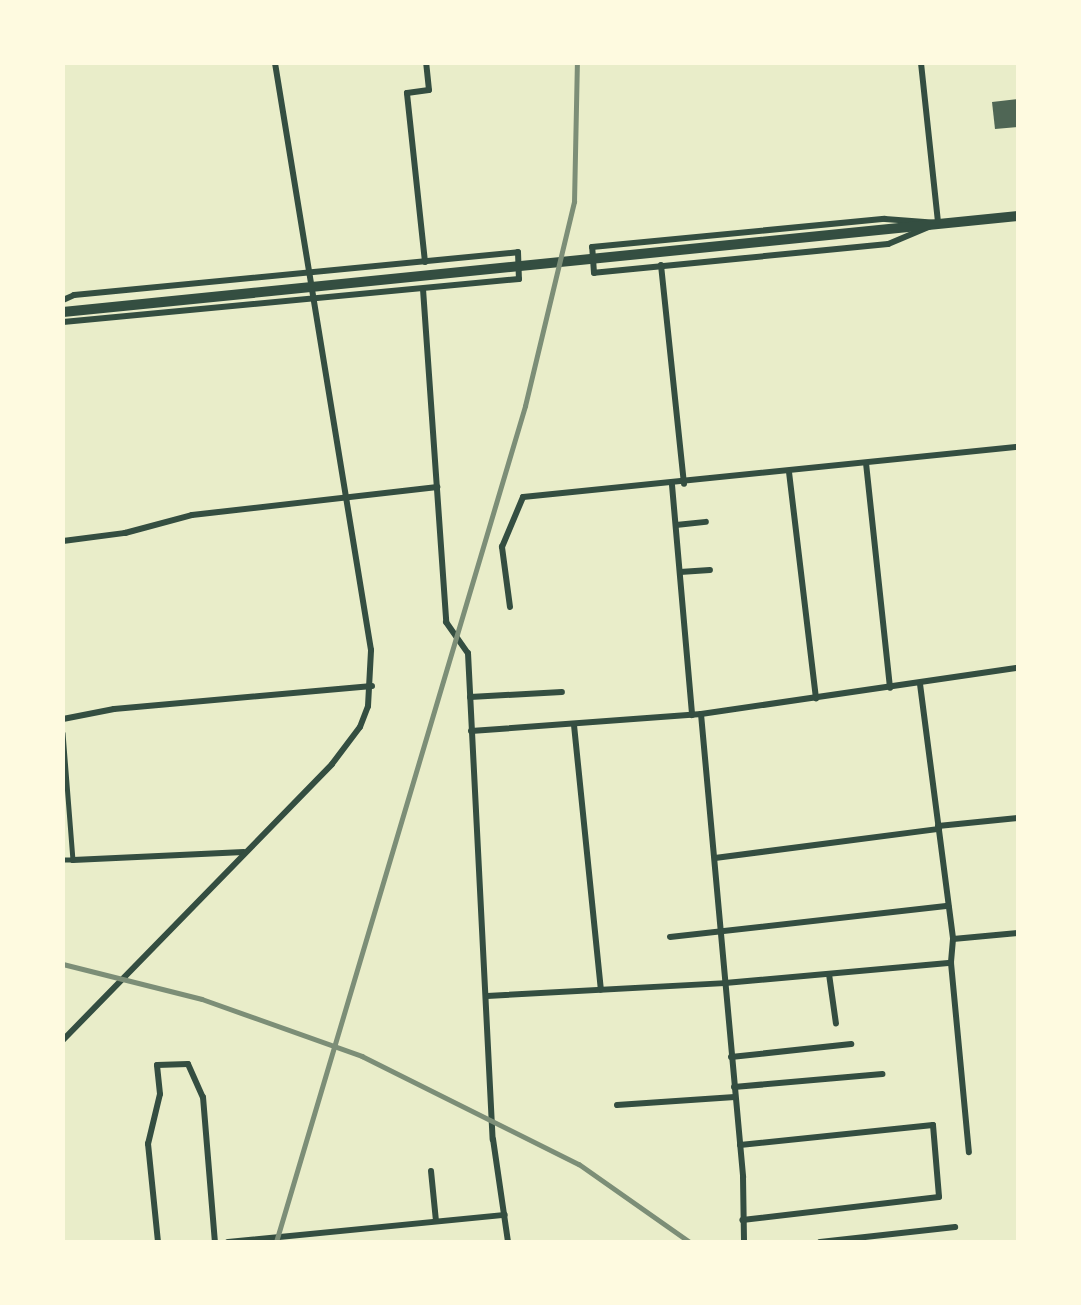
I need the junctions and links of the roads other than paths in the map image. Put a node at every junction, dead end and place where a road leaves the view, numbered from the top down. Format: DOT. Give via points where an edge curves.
graph roads {
  1 [pos="275,63"];
  2 [pos="426,63"];
  3 [pos="921,63"];
  4 [pos="1018,216"];
  5 [pos="938,223"];
  6 [pos="425,262"];
  7 [pos="661,265"];
  8 [pos="308,272"];
  9 [pos="423,289"];
  10 [pos="314,298"];
  11 [pos="63,300"];
  12 [pos="63,312"];
  13 [pos="63,322"];
  14 [pos="1018,447"];
  15 [pos="866,463"];
  16 [pos="789,472"];
  17 [pos="684,484"];
  18 [pos="672,485"];
  19 [pos="437,487"];
  20 [pos="347,499"];
  21 [pos="706,522"];
  22 [pos="676,525"];
  23 [pos="63,541"];
  24 [pos="710,570"];
  25 [pos="680,572"];
  26 [pos="510,607"];
  27 [pos="1018,668"];
  28 [pos="920,684"];
  29 [pos="372,686"];
  30 [pos="890,688"];
  31 [pos="562,692"];
  32 [pos="470,697"];
  33 [pos="816,698"];
  34 [pos="701,714"];
  35 [pos="692,715"];
  36 [pos="63,719"];
  37 [pos="574,725"];
  38 [pos="471,731"];
  39 [pos="63,733"];
  40 [pos="1018,818"];
  41 [pos="938,827"];
  42 [pos="244,852"];
  43 [pos="715,858"];
  44 [pos="63,860"];
  45 [pos="73,860"];
  46 [pos="948,906"];
  47 [pos="721,933"];
  48 [pos="1018,933"];
  49 [pos="670,937"];
  50 [pos="953,939"];
  51 [pos="951,963"];
  52 [pos="830,974"];
  53 [pos="725,983"];
  54 [pos="600,990"];
  55 [pos="487,996"];
  56 [pos="836,1024"];
  57 [pos="63,1040"];
  58 [pos="851,1044"];
  59 [pos="731,1057"];
  60 [pos="882,1074"];
  61 [pos="734,1087"];
  62 [pos="735,1097"];
  63 [pos="617,1105"];
  64 [pos="740,1145"];
  65 [pos="969,1152"];
  66 [pos="431,1171"];
  67 [pos="505,1215"];
  68 [pos="742,1220"];
  69 [pos="436,1221"];
  70 [pos="955,1227"];
  71 [pos="158,1242"];
  72 [pos="215,1242"];
  73 [pos="228,1242"];
  74 [pos="508,1242"];
  75 [pos="744,1242"];
  76 [pos="820,1242"];
  1 -- 8 [label="street"];
  2 -- 6 [label="street" via="429,90 407,93"];
  3 -- 5 [label="street"];
  4 -- 5 [label="highway"];
  5 -- 7 [label="street" via="888,244"];
  5 -- 7 [label="street" via="885,219 592,247 594,273"];
  5 -- 12 [label="highway"];
  6 -- 8 [label="street"];
  6 -- 9 [label="street" via="518,252 519,279"];
  7 -- 17 [label="street"];
  8 -- 10 [label="street"];
  8 -- 11 [label="street" via="74,295"];
  9 -- 10 [label="street"];
  9 -- 19 [label="street"];
  10 -- 13 [label="street"];
  10 -- 20 [label="street"];
  14 -- 15 [label="street"];
  15 -- 16 [label="street"];
  15 -- 30 [label="street"];
  16 -- 17 [label="street"];
  16 -- 33 [label="street"];
  17 -- 18 [label="street"];
  18 -- 22 [label="street"];
  18 -- 26 [label="street" via="523,497 502,547"];
  19 -- 20 [label="street"];
  19 -- 32 [label="street" via="446,622 468,653"];
  20 -- 23 [label="street" via="192,515 125,533"];
  20 -- 29 [label="street" via="371,650"];
  21 -- 22 [label="street"];
  22 -- 25 [label="street"];
  24 -- 25 [label="street"];
  25 -- 35 [label="street"];
  27 -- 28 [label="street"];
  28 -- 30 [label="street"];
  28 -- 41 [label="street"];
  29 -- 36 [label="street" via="114,709"];
  29 -- 42 [label="street" via="360,727 332,764"];
  30 -- 33 [label="street"];
  31 -- 32 [label="street"];
  32 -- 38 [label="street"];
  33 -- 34 [label="street"];
  34 -- 35 [label="street"];
  34 -- 43 [label="street"];
  35 -- 37 [label="street"];
  37 -- 38 [label="street"];
  37 -- 54 [label="street"];
  38 -- 55 [label="street"];
  39 -- 45 [label="street"];
  40 -- 41 [label="street"];
  41 -- 43 [label="street"];
  41 -- 46 [label="street"];
  42 -- 45 [label="street"];
  42 -- 57 [label="street"];
  43 -- 47 [label="street"];
  44 -- 45 [label="street"];
  46 -- 47 [label="street"];
  46 -- 50 [label="street"];
  47 -- 49 [label="street"];
  47 -- 53 [label="street"];
  48 -- 50 [label="street"];
  50 -- 51 [label="street"];
  51 -- 52 [label="street"];
  51 -- 65 [label="street"];
  52 -- 53 [label="street"];
  52 -- 56 [label="street"];
  53 -- 54 [label="street"];
  53 -- 59 [label="street"];
  54 -- 55 [label="street"];
  55 -- 67 [label="street" via="493,1139"];
  58 -- 59 [label="street"];
  59 -- 61 [label="street"];
  60 -- 61 [label="street"];
  61 -- 62 [label="street"];
  62 -- 63 [label="street"];
  62 -- 64 [label="street"];
  64 -- 68 [label="street"];
  64 -- 68 [label="street" via="933,1125 939,1197"];
  66 -- 69 [label="street"];
  67 -- 69 [label="street"];
  67 -- 74 [label="street"];
  68 -- 75 [label="street"];
  69 -- 73 [label="street"];
  70 -- 76 [label="street"];
  71 -- 72 [label="street" via="148,1144 160,1094 157,1065 188,1064 203,1097"];
}
